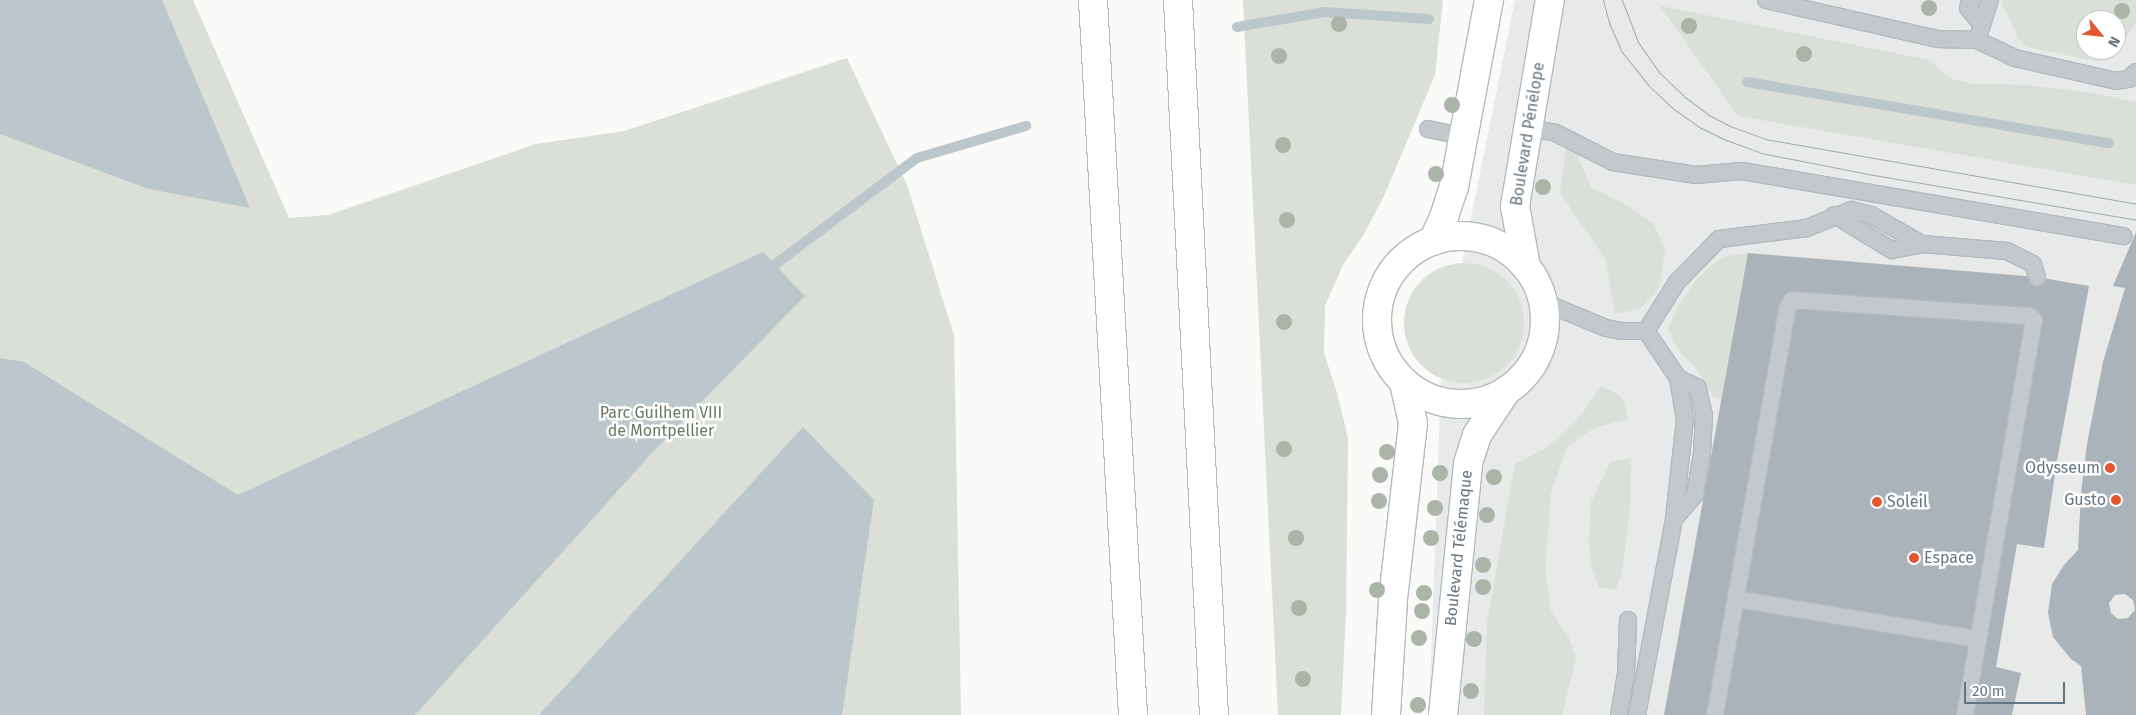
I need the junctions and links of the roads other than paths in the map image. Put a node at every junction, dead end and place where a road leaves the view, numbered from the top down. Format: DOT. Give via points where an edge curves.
graph roads {
  1 [pos="1093,0"];
  2 [pos="1178,0"];
  3 [pos="1489,0"];
  4 [pos="1766,0"];
  5 [pos="1990,0"];
  6 [pos="1552,2"];
  7 [pos="1966,3"];
  8 [pos="1979,32"];
  9 [pos="2136,72"];
  10 [pos="1428,129"];
  11 [pos="1526,132"];
  12 [pos="1462,136"];
  13 [pos="2124,236"];
  14 [pos="1433,241"];
  15 [pos="1526,267"];
  16 [pos="2037,277"];
  17 [pos="1543,302"];
  18 [pos="1646,331"];
  19 [pos="1404,383"];
  20 [pos="1506,391"];
  21 [pos="1736,599"];
  22 [pos="1628,620"];
  23 [pos="1978,639"];
  24 [pos="1133,715"];
  25 [pos="1214,715"];
  26 [pos="1386,715"];
  27 [pos="1443,715"];
  28 [pos="1619,715"];
  29 [pos="1637,715"];
  30 [pos="1715,715"];
  31 [pos="1965,715"];
  1 -- 24 [label="main road"];
  2 -- 25 [label="main road"];
  3 -- 12 [label="main road"];
  4 -- 8 [label="lane" via="1937,39"];
  5 -- 8 [label="lane"];
  6 -- 11 [label="main road, Boulevard Pénélope"];
  7 -- 8 [label="lane"];
  8 -- 9 [label="lane" via="2015,58 2116,81 2129,79"];
  10 -- 12 [label="lane"];
  11 -- 13 [label="lane" via="1556,133 1613,162 1696,175 1742,171"];
  11 -- 15 [label="main road, Boulevard Pénélope" via="1515,206"];
  12 -- 14 [label="main road" via="1454,188"];
  14 -- 15 [label="main road" via="1458,236 1484,239 1507,250"];
  14 -- 19 [label="main road" via="1411,253 1394,270 1382,292 1377,317 1379,341 1389,364"];
  15 -- 17 [label="main road"];
  16 -- 18 [label="lane" via="2033,264 2007,251 1922,244 1871,215 1851,210 1807,228 1719,239 1677,282"];
  17 -- 18 [label="lane" via="1606,328"];
  17 -- 20 [label="main road" via="1545,319 1539,353 1525,374"];
  18 -- 29 [label="lane" via="1678,378 1685,420 1674,518"];
  19 -- 20 [label="main road" via="1427,398 1454,404 1481,402"];
  19 -- 26 [label="main road" via="1413,423 1392,599"];
  20 -- 27 [label="main road, Boulevard Télémaque" via="1477,435 1468,463"];
  21 -- 23 [label="lane"];
  21 -- 23 [label="lane" via="1787,309 1792,300 2029,316 2034,320"];
  21 -- 30 [label="lane"];
  22 -- 28 [label="lane" via="1626,673"];
  23 -- 31 [label="lane"];
}
